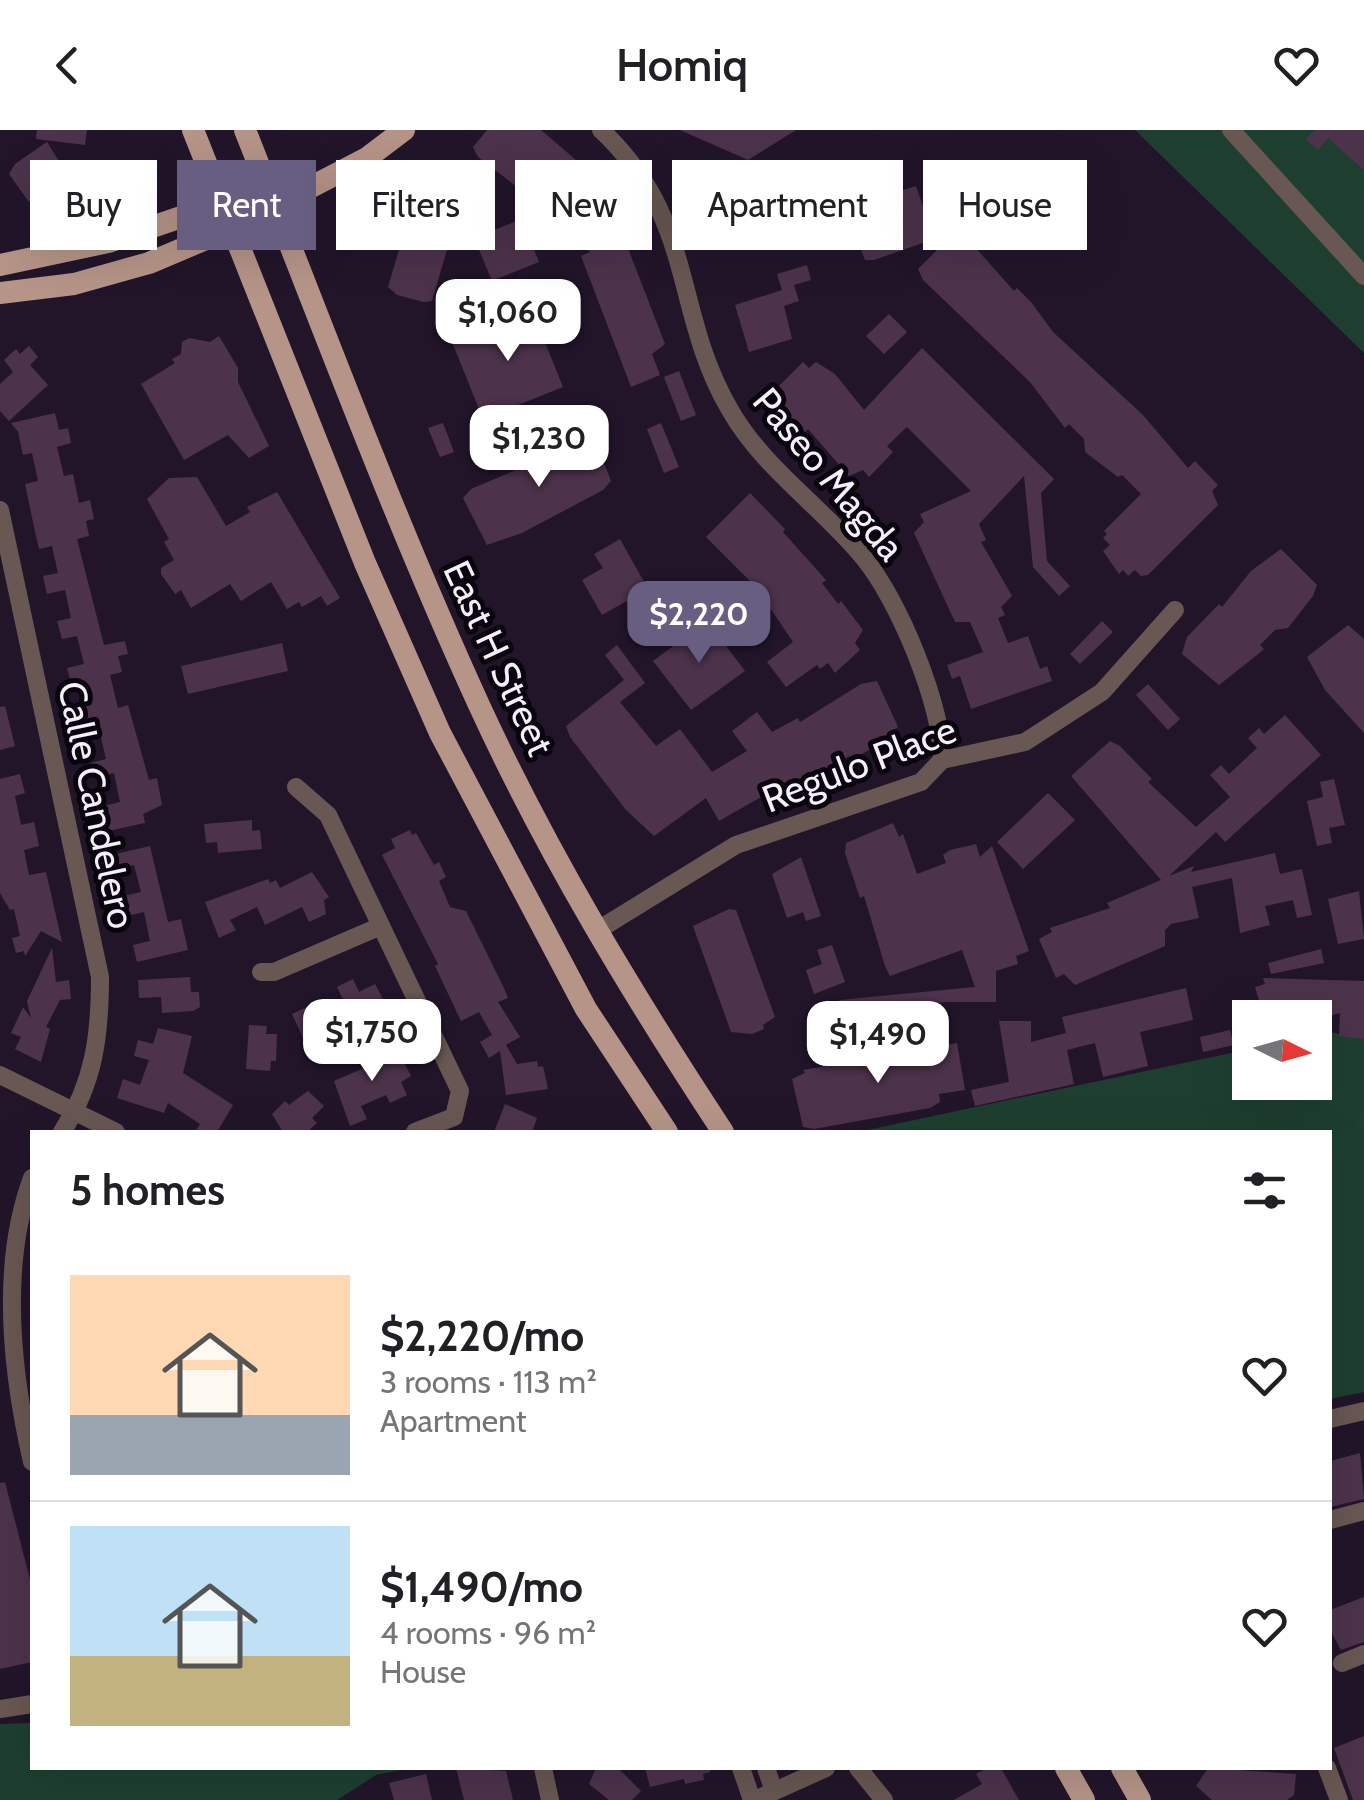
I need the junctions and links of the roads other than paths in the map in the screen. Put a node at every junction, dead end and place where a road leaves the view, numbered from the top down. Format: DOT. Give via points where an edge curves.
graph roads {
  1 [pos="193,130"];
  2 [pos="245,130"];
  3 [pos="404,130"];
  4 [pos="601,130"];
  5 [pos="1230,130"];
  6 [pos="205,160"];
  7 [pos="257,160"];
  8 [pos="316,183"];
  9 [pos="177,228"];
  10 [pos="177,247"];
  11 [pos="243,250"];
  12 [pos="293,250"];
  13 [pos="0,264"];
  14 [pos="1364,276"];
  15 [pos="0,293"];
  16 [pos="0,510"];
  17 [pos="1174,610"];
  18 [pos="942,760"];
  19 [pos="296,787"];
  20 [pos="381,926"];
  21 [pos="598,930"];
  22 [pos="261,972"];
  23 [pos="0,1075"];
  24 [pos="74,1113"];
  25 [pos="63,1130"];
  26 [pos="112,1130"];
  27 [pos="420,1130"];
  28 [pos="666,1130"];
  29 [pos="723,1130"];
  30 [pos="30,1183"];
  31 [pos="1364,1412"];
  32 [pos="1332,1419"];
  33 [pos="30,1445"];
  34 [pos="1364,1511"];
  35 [pos="1332,1519"];
  36 [pos="1364,1654"];
  37 [pos="1342,1663"];
  38 [pos="30,1704"];
  39 [pos="0,1710"];
  40 [pos="543,1770"];
  41 [pos="741,1770"];
  42 [pos="767,1770"];
  43 [pos="822,1770"];
  44 [pos="860,1770"];
  45 [pos="1067,1770"];
  46 [pos="1123,1770"];
  47 [pos="1328,1770"];
  48 [pos="774,1792"];
  49 [pos="550,1800"];
  50 [pos="753,1800"];
  51 [pos="884,1800"];
  52 [pos="1084,1800"];
  53 [pos="1140,1800"];
  54 [pos="1339,1800"];
  1 -- 6 [label="main road"];
  2 -- 7 [label="main road, East H Street"];
  3 -- 8 [label="main road" via="368,158"];
  4 -- 18 [label="street, Paseo Magda" via="648,183 666,218 729,409 754,445 864,557 882,586 942,732"];
  5 -- 14 [label="street"];
  9 -- 13 [label="main road"];
  10 -- 15 [label="main road" via="149,263 74,284"];
  11 -- 28 [label="main road" via="365,562 440,733 586,1008"];
  12 -- 21 [label="main road, East H Street" via="405,538 480,708"];
  16 -- 24 [label="street, Calle Candelero" via="100,978 99,1044"];
  17 -- 18 [label="street, Regulo Place" via="1102,692 1025,742"];
  18 -- 21 [label="street, Regulo Place" via="922,782 736,845"];
  19 -- 20 [label="street" via="328,815"];
  20 -- 22 [label="street"];
  20 -- 27 [label="street" via="460,1091 454,1116"];
  21 -- 29 [label="main road, East H Street"];
  23 -- 24 [label="street"];
  24 -- 25 [label="street, Calle Candelero"];
  24 -- 26 [label="street"];
  30 -- 33 [label="street" via="12,1224 3,1294"];
  31 -- 32 [label="street"];
  34 -- 35 [label="street"];
  36 -- 37 [label="street"];
  38 -- 39 [label="street"];
  40 -- 49 [label="street"];
  41 -- 50 [label="street"];
  42 -- 48 [label="street"];
  43 -- 48 [label="street"];
  44 -- 51 [label="street"];
  45 -- 52 [label="main road"];
  46 -- 53 [label="main road"];
  47 -- 54 [label="street"];
  48 -- 50 [label="street"];
}
